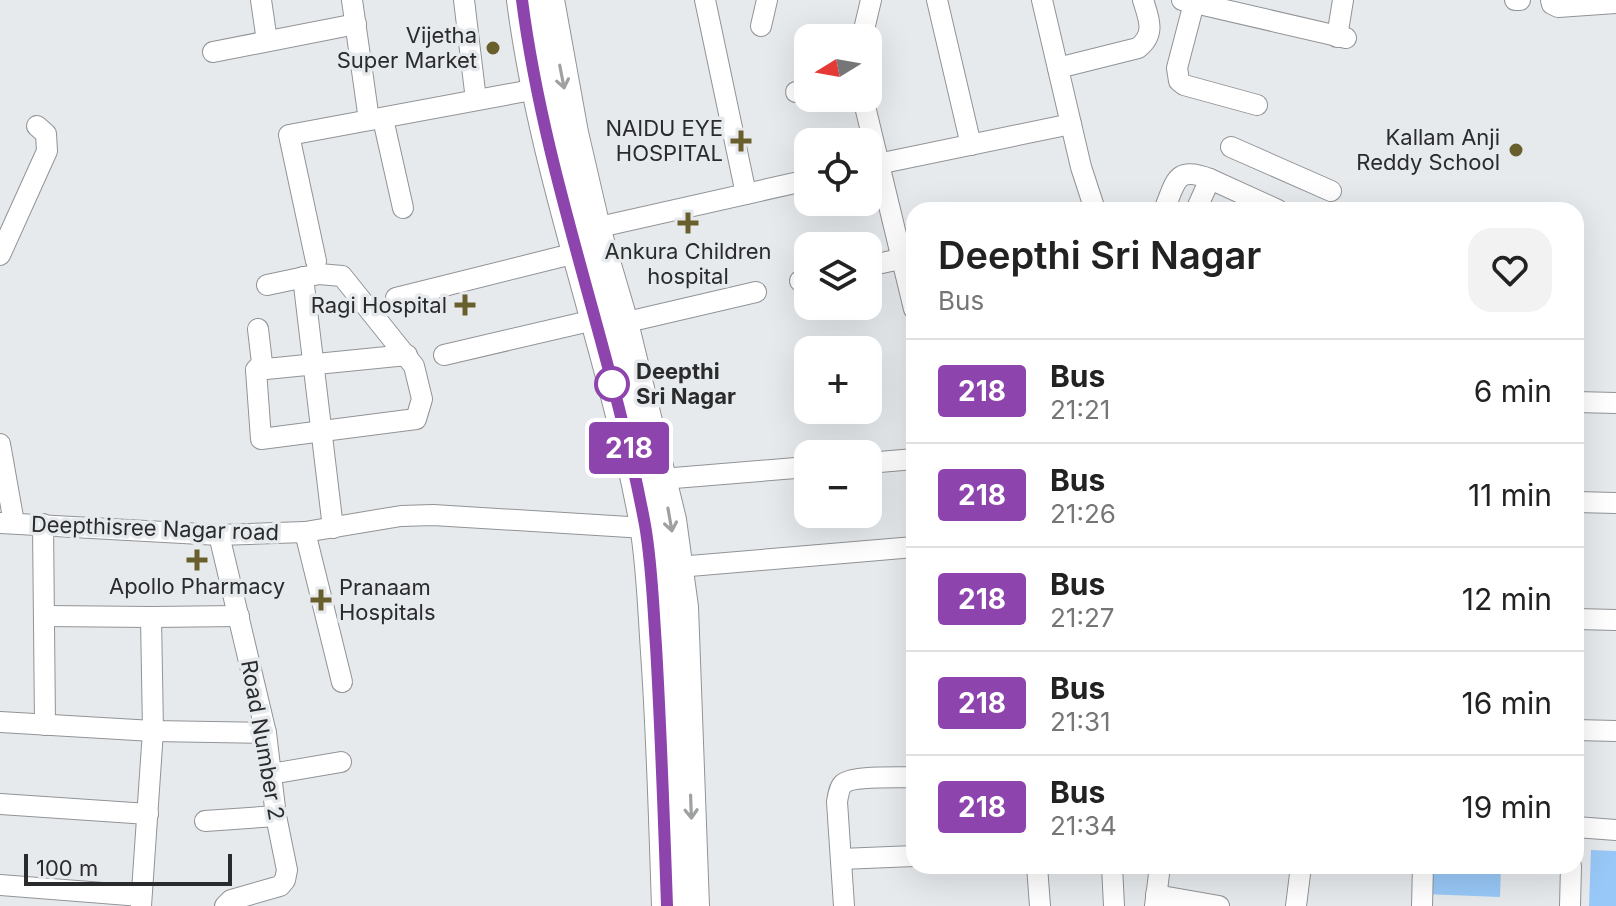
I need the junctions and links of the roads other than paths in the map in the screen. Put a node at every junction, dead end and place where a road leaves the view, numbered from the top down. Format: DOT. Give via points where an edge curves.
graph roads {
  1 [pos="261,0"];
  2 [pos="352,0"];
  3 [pos="464,0"];
  4 [pos="522,0"];
  5 [pos="549,0"];
  6 [pos="705,0"];
  7 [pos="767,0"];
  8 [pos="871,0"];
  9 [pos="937,0"];
  10 [pos="1042,0"];
  11 [pos="1143,0"];
  12 [pos="1343,0"];
  13 [pos="1551,0"];
  14 [pos="1188,1"];
  15 [pos="1616,3"];
  16 [pos="1249,8"];
  17 [pos="356,24"];
  18 [pos="865,24"];
  19 [pos="761,26"];
  20 [pos="267,41"];
  21 [pos="213,52"];
  22 [pos="1058,68"];
  23 [pos="537,89"];
  24 [pos="476,100"];
  25 [pos="1257,105"];
  26 [pos="376,120"];
  27 [pos="1071,124"];
  28 [pos="37,126"];
  29 [pos="971,145"];
  30 [pos="1231,147"];
  31 [pos="882,163"];
  32 [pos="1291,173"];
  33 [pos="1210,179"];
  34 [pos="794,183"];
  35 [pos="882,188"];
  36 [pos="1331,191"];
  37 [pos="746,194"];
  38 [pos="1093,202"];
  39 [pos="1168,202"];
  40 [pos="1200,202"];
  41 [pos="1260,202"];
  42 [pos="1278,202"];
  43 [pos="403,208"];
  44 [pos="595,228"];
  45 [pos="906,249"];
  46 [pos="576,253"];
  47 [pos="0,255"];
  48 [pos="906,258"];
  49 [pos="316,261"];
  50 [pos="882,263"];
  51 [pos="303,277"];
  52 [pos="267,285"];
  53 [pos="756,292"];
  54 [pos="396,298"];
  55 [pos="609,322"];
  56 [pos="258,329"];
  57 [pos="407,355"];
  58 [pos="444,355"];
  59 [pos="314,365"];
  60 [pos="256,370"];
  61 [pos="1584,402"];
  62 [pos="1616,403"];
  63 [pos="322,432"];
  64 [pos="0,444"];
  65 [pos="906,460"];
  66 [pos="882,462"];
  67 [pos="794,468"];
  68 [pos="662,479"];
  69 [pos="1584,502"];
  70 [pos="1616,503"];
  71 [pos="7,523"];
  72 [pos="43,524"];
  73 [pos="333,528"];
  74 [pos="645,528"];
  75 [pos="305,532"];
  76 [pos="219,535"];
  77 [pos="906,548"];
  78 [pos="678,567"];
  79 [pos="45,616"];
  80 [pos="239,616"];
  81 [pos="151,617"];
  82 [pos="1584,619"];
  83 [pos="1616,620"];
  84 [pos="342,682"];
  85 [pos="0,722"];
  86 [pos="45,725"];
  87 [pos="1584,730"];
  88 [pos="153,731"];
  89 [pos="1616,731"];
  90 [pos="266,733"];
  91 [pos="675,734"];
  92 [pos="341,762"];
  93 [pos="271,774"];
  94 [pos="906,777"];
  95 [pos="0,804"];
  96 [pos="148,814"];
  97 [pos="276,816"];
  98 [pos="205,821"];
  99 [pos="1584,828"];
  100 [pos="1616,830"];
  101 [pos="906,856"];
  102 [pos="841,859"];
  103 [pos="1038,874"];
  104 [pos="1112,874"];
  105 [pos="1159,874"];
  106 [pos="1300,874"];
  107 [pos="1423,874"];
  108 [pos="1571,874"];
  109 [pos="0,885"];
  110 [pos="141,901"];
  111 [pos="1155,901"];
  112 [pos="225,906"];
  113 [pos="667,906"];
  114 [pos="694,906"];
  115 [pos="844,906"];
  116 [pos="1040,906"];
  117 [pos="1114,906"];
  118 [pos="1219,906"];
  119 [pos="1296,906"];
  120 [pos="1422,906"];
  121 [pos="1570,906"];
  1 -- 20 [label="street"];
  2 -- 17 [label="street"];
  3 -- 24 [label="street"];
  4 -- 23 [label="highway"];
  5 -- 44 [label="highway, one-way"];
  6 -- 37 [label="street"];
  7 -- 19 [label="street"];
  8 -- 18 [label="street"];
  9 -- 29 [label="street"];
  10 -- 22 [label="street"];
  11 -- 22 [label="street" via="1150,30 1147,41 1138,48"];
  12 -- 16 [label="street" via="1341,38"];
  13 -- 15 [label="street" via="1558,7"];
  14 -- 16 [label="street"];
  14 -- 25 [label="street" via="1179,81"];
  17 -- 20 [label="street"];
  17 -- 26 [label="street"];
  20 -- 21 [label="street"];
  22 -- 27 [label="street"];
  23 -- 24 [label="street"];
  23 -- 46 [label="highway"];
  24 -- 26 [label="street"];
  26 -- 43 [label="street"];
  26 -- 49 [label="street" via="289,135"];
  27 -- 29 [label="street"];
  27 -- 38 [label="street"];
  28 -- 47 [label="street" via="46,134 47,151"];
  29 -- 31 [label="street"];
  30 -- 32 [label="street"];
  32 -- 36 [label="street"];
  32 -- 42 [label="street"];
  33 -- 39 [label="street" via="1184,173"];
  33 -- 40 [label="street"];
  33 -- 41 [label="street"];
  34 -- 37 [label="street"];
  35 -- 45 [label="street"];
  37 -- 44 [label="street"];
  44 -- 55 [label="highway"];
  46 -- 54 [label="street"];
  46 -- 55 [label="highway"];
  48 -- 50 [label="street"];
  51 -- 52 [label="street"];
  51 -- 57 [label="street" via="342,276"];
  51 -- 59 [label="street"];
  53 -- 55 [label="street"];
  55 -- 58 [label="street"];
  55 -- 68 [label="highway"];
  55 -- 74 [label="highway"];
  56 -- 60 [label="street" via="262,363"];
  57 -- 59 [label="street"];
  57 -- 63 [label="street" via="422,399 416,419"];
  59 -- 60 [label="street"];
  59 -- 63 [label="street"];
  60 -- 63 [label="street" via="261,439"];
  61 -- 62 [label="street"];
  63 -- 73 [label="street"];
  64 -- 71 [label="street"];
  65 -- 66 [label="street"];
  67 -- 68 [label="street"];
  68 -- 78 [label="highway, one-way"];
  69 -- 70 [label="street"];
  71 -- 72 [label="street, Deepthisree Nagar road"];
  72 -- 76 [label="street, Deepthisree Nagar road"];
  72 -- 79 [label="street"];
  73 -- 74 [label="street, Deepthisree Nagar road" via="433,515"];
  73 -- 75 [label="street, Deepthisree Nagar road"];
  74 -- 91 [label="highway"];
  75 -- 76 [label="street, Deepthisree Nagar road"];
  75 -- 84 [label="street"];
  76 -- 80 [label="street, Road Number 2"];
  77 -- 78 [label="street"];
  78 -- 91 [label="highway" via="683,607"];
  79 -- 81 [label="street"];
  79 -- 86 [label="street"];
  80 -- 81 [label="street"];
  80 -- 90 [label="street, Road Number 2"];
  81 -- 88 [label="street"];
  82 -- 83 [label="street"];
  85 -- 86 [label="street"];
  86 -- 88 [label="street"];
  87 -- 89 [label="street"];
  88 -- 90 [label="street"];
  88 -- 96 [label="street"];
  90 -- 93 [label="street, Road Number 2"];
  91 -- 113 [label="highway"];
  91 -- 114 [label="highway, one-way"];
  92 -- 93 [label="street"];
  93 -- 97 [label="street, Road Number 2"];
  94 -- 102 [label="street" via="856,779 840,786"];
  95 -- 96 [label="street"];
  96 -- 110 [label="street"];
  97 -- 98 [label="street"];
  97 -- 112 [label="street, Road Number 2" via="285,880"];
  99 -- 100 [label="street"];
  101 -- 102 [label="street"];
  102 -- 115 [label="street"];
  103 -- 116 [label="street"];
  104 -- 117 [label="street"];
  105 -- 111 [label="street"];
  106 -- 119 [label="street"];
  107 -- 120 [label="street"];
  108 -- 121 [label="street"];
  109 -- 110 [label="street"];
  111 -- 118 [label="street"];
}
